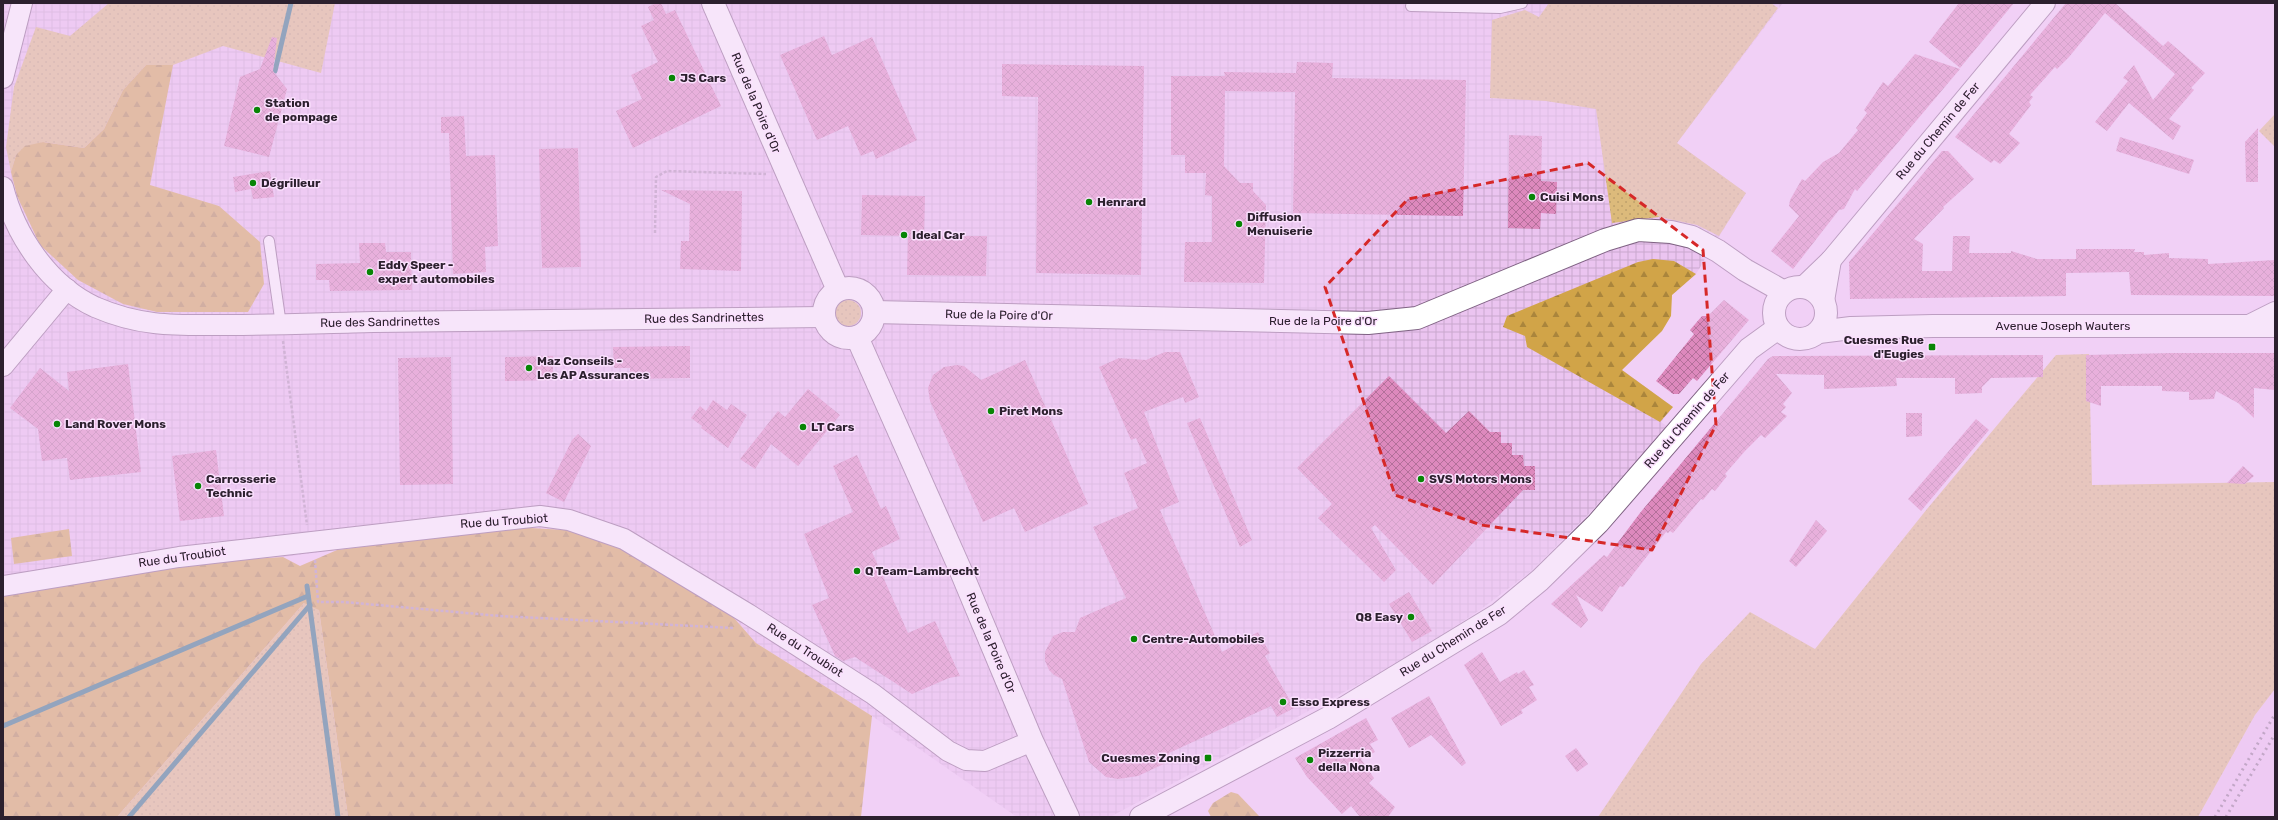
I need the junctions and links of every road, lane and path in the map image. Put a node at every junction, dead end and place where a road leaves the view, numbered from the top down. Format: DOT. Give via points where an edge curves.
graph roads {
  1 [pos="22,3"];
  2 [pos="713,3"];
  3 [pos="1522,3"];
  4 [pos="2045,3"];
  5 [pos="1411,6"];
  6 [pos="3,78"];
  7 [pos="787,174"];
  8 [pos="3,186"];
  9 [pos="655,233"];
  10 [pos="269,241"];
  11 [pos="1832,260"];
  12 [pos="67,288"];
  13 [pos="838,290"];
  14 [pos="1788,294"];
  15 [pos="874,312"];
  16 [pos="2275,312"];
  17 [pos="823,317"];
  18 [pos="1823,317"];
  19 [pos="281,325"];
  20 [pos="2247,326"];
  21 [pos="2275,326"];
  22 [pos="1778,328"];
  23 [pos="857,337"];
  24 [pos="3,366"];
  25 [pos="311,540"];
  26 [pos="3,586"];
  27 [pos="748,614"];
  28 [pos="1032,742"];
  29 [pos="1068,817"];
  30 [pos="1141,817"];
  1 -- 6 [label="street"];
  2 -- 7 [label="street, Rue de la Poire d'Or"];
  3 -- 5 [label="lane" via="1500,8"];
  4 -- 11 [label="street, Rue du Chemin de Fer"];
  7 -- 9 [label="path" via="667,171 656,177"];
  7 -- 13 [label="street, Rue de la Poire d'Or"];
  8 -- 12 [label="street, Rue des Sandrinettes" via="13,218 26,243"];
  10 -- 19 [label="lane"];
  11 -- 14 [label="street, Rue du Chemin de Fer"];
  11 -- 18 [label="street, Rue du Chemin de Fer"];
  12 -- 19 [label="street, Rue des Sandrinettes" via="93,306 142,323"];
  12 -- 24 [label="street"];
  13 -- 15 [label="street" via="846,288 862,292 872,304"];
  13 -- 17 [label="street" via="826,301"];
  14 -- 15 [label="street, Rue de la Poire d'Or" via="1692,237 1671,232 1638,230 1605,240 1417,318 1368,322"];
  14 -- 18 [label="street" via="1819,294"];
  14 -- 22 [label="street" via="1774,311"];
  15 -- 23 [label="street" via="870,328"];
  16 -- 20 [label="street"];
  17 -- 19 [label="street, Rue des Sandrinettes"];
  17 -- 23 [label="street" via="835,335 842,338"];
  18 -- 20 [label="street, Avenue Joseph Wauters" via="1850,328"];
  18 -- 22 [label="street" via="1811,337 1797,339"];
  19 -- 25 [label="path"];
  20 -- 21 [label="street, Avenue Joseph Wauters"];
  22 -- 30 [label="street, Rue du Chemin de Fer" via="1749,349 1598,523 1540,580 1499,614 1328,718"];
  23 -- 28 [label="street, Rue de la Poire d'Or" via="960,569"];
  25 -- 26 [label="street, Rue du Troubiot" via="179,556"];
  25 -- 27 [label="street, Rue du Troubiot" via="540,516 569,520 624,539"];
  25 -- 27 [label="path" via="318,602 500,616 737,628"];
  27 -- 28 [label="street, Rue du Troubiot" via="873,694 948,751 966,760 985,760"];
  28 -- 29 [label="street, Rue de la Poire d'Or"];
}
